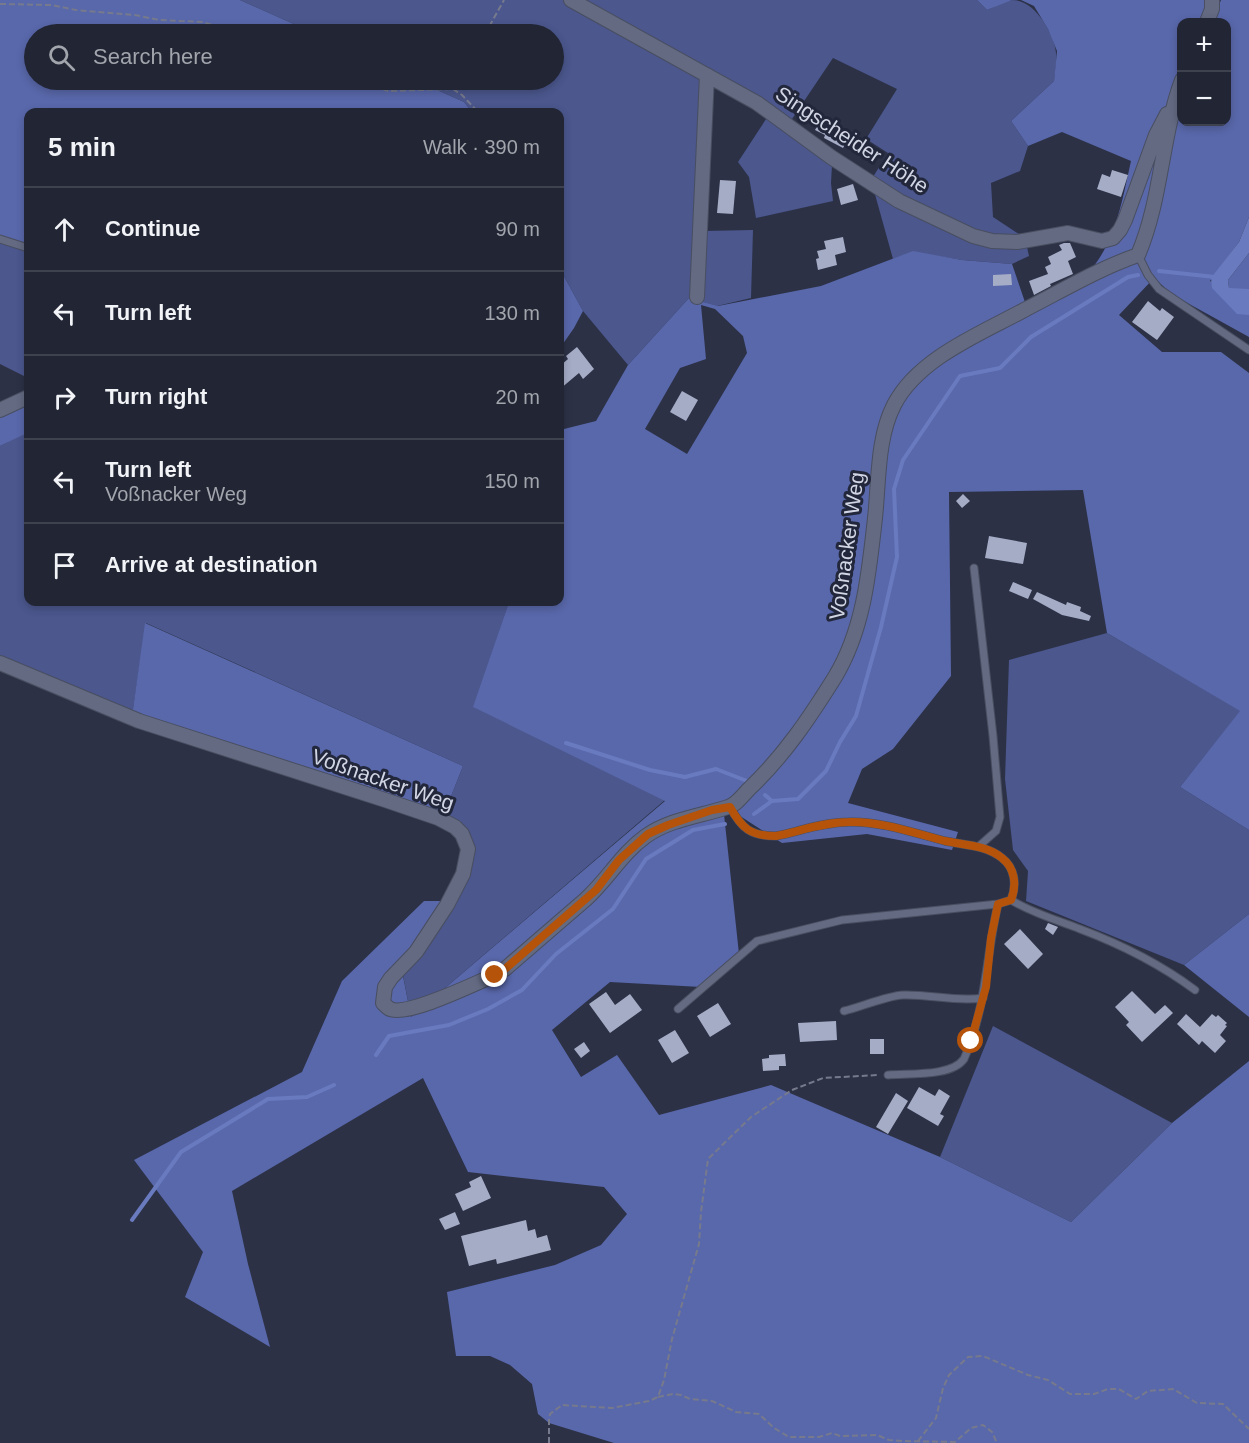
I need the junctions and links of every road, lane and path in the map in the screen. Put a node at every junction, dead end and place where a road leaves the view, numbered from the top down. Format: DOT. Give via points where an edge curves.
graph roads {
  1 [pos="504,0"];
  2 [pos="571,0"];
  3 [pos="1212,1"];
  4 [pos="0,4"];
  5 [pos="1209,18"];
  6 [pos="209,24"];
  7 [pos="491,24"];
  8 [pos="707,75"];
  9 [pos="385,90"];
  10 [pos="420,90"];
  11 [pos="455,90"];
  12 [pos="1177,93"];
  13 [pos="1173,104"];
  14 [pos="474,108"];
  15 [pos="0,239"];
  16 [pos="24,248"];
  17 [pos="1138,255"];
  18 [pos="697,297"];
  19 [pos="1249,350"];
  20 [pos="24,399"];
  21 [pos="0,410"];
  22 [pos="974,568"];
  23 [pos="0,663"];
  24 [pos="730,807"];
  25 [pos="978,847"];
  26 [pos="1011,900"];
  27 [pos="998,904"];
  28 [pos="1195,990"];
  29 [pos="982,998"];
  30 [pos="678,1009"];
  31 [pos="844,1011"];
  32 [pos="888,1075"];
  33 [pos="658,1396"];
  34 [pos="1249,1429"];
  35 [pos="918,1441"];
  36 [pos="549,1442"];
  37 [pos="998,1443"];
  1 -- 7 [label="path"];
  2 -- 8 [label="street, Singscheider Höhe"];
  3 -- 5 [label="street"];
  4 -- 6 [label="path" via="51,5"];
  8 -- 13 [label="street, Singscheider Höhe" via="756,103 899,201 973,236 1000,242 1068,233 1102,241 1113,238 1125,220 1156,135"];
  8 -- 18 [label="street"];
  9 -- 10 [label="path"];
  11 -- 14 [label="path"];
  12 -- 13 [label="street"];
  13 -- 17 [label="street" via="1155,201"];
  15 -- 16 [label="lane"];
  17 -- 19 [label="lane" via="1159,289"];
  17 -- 24 [label="street, Voßnacker Weg" via="1101,269 945,353 902,393 883,439 867,583 849,650 785,752"];
  20 -- 21 [label="street"];
  22 -- 25 [label="lane" via="1000,817 996,831"];
  23 -- 24 [label="street, Voßnacker Weg" via="139,721 386,800 455,827 468,849 463,874 416,952 385,987 383,1003 389,1009 415,1008 495,975 596,890 619,860 648,834"];
  24 -- 25 [label="lane" via="745,828 765,836 850,822"];
  25 -- 26 [label="lane" via="1007,863 1014,877"];
  26 -- 27 [label="lane"];
  26 -- 28 [label="lane" via="1166,968"];
  27 -- 29 [label="lane"];
  27 -- 30 [label="lane" via="842,920 756,941"];
  29 -- 31 [label="lane" via="953,1000 904,995"];
  29 -- 32 [label="lane" via="968,1052 959,1066 945,1071"];
  32 -- 33 [label="path" via="834,1076 792,1090 751,1117 708,1159 699,1244"];
  33 -- 35 [label="path" via="673,1394 712,1401 736,1412 759,1414 789,1437 832,1433"];
  33 -- 36 [label="path" via="612,1408 562,1405 550,1414"];
  34 -- 35 [label="path" via="1223,1404 1197,1402 1173,1389 1148,1391 1136,1399 1119,1389 1070,1394 1048,1380 983,1356 968,1357 949,1375 936,1418"];
  35 -- 37 [label="path" via="955,1442 971,1428 983,1425 993,1432"];
}
